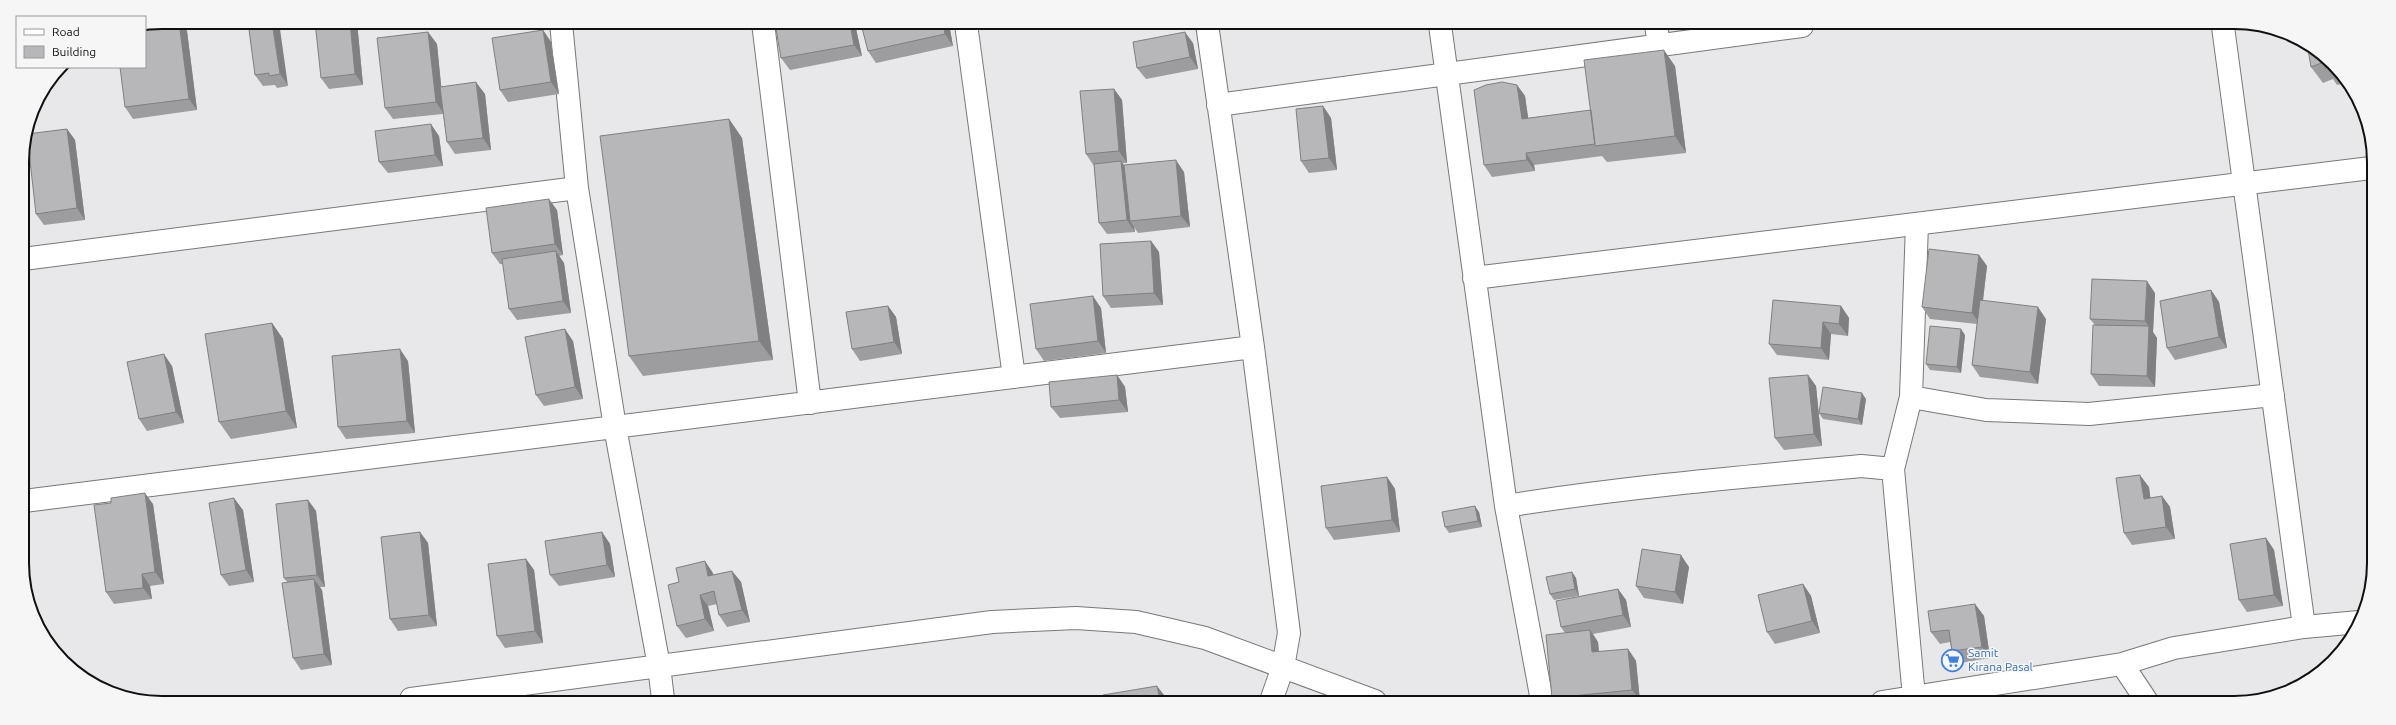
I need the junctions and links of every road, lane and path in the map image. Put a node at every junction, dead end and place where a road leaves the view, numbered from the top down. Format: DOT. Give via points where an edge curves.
graph roads {
  1 [pos="562,29"];
  2 [pos="764,29"];
  3 [pos="967,29"];
  4 [pos="1208,29"];
  5 [pos="1441,29"];
  6 [pos="1754,29"];
  7 [pos="2223,29"];
  8 [pos="1657,35"];
  9 [pos="1447,75"];
  10 [pos="1218,105"];
  11 [pos="2367,169"];
  12 [pos="2244,184"];
  13 [pos="577,188"];
  14 [pos="1917,224"];
  15 [pos="29,258"];
  16 [pos="1474,278"];
  17 [pos="1253,347"];
  18 [pos="1014,377"];
  19 [pos="2272,395"];
  20 [pos="1911,396"];
  21 [pos="810,403"];
  22 [pos="615,427"];
  23 [pos="1893,469"];
  24 [pos="29,499"];
  25 [pos="1506,506"];
  26 [pos="2352,623"];
  27 [pos="2304,627"];
  28 [pos="2122,664"];
  29 [pos="659,666"];
  30 [pos="1283,667"];
  31 [pos="434,696"];
  32 [pos="662,696"];
  33 [pos="1273,696"];
  34 [pos="1361,696"];
  35 [pos="1541,696"];
  36 [pos="1914,696"];
  37 [pos="1920,696"];
  38 [pos="2144,696"];
  1 -- 13 [label="street"];
  2 -- 21 [label="street"];
  3 -- 18 [label="street"];
  4 -- 10 [label="street"];
  5 -- 9 [label="street"];
  6 -- 8 [label="street"];
  7 -- 12 [label="street"];
  8 -- 9 [label="street"];
  9 -- 10 [label="street"];
  9 -- 16 [label="street"];
  10 -- 17 [label="street"];
  11 -- 12 [label="street"];
  12 -- 14 [label="street"];
  12 -- 19 [label="street"];
  13 -- 15 [label="street"];
  13 -- 22 [label="street"];
  14 -- 16 [label="street"];
  14 -- 20 [label="street"];
  16 -- 25 [label="street"];
  17 -- 18 [label="street"];
  17 -- 30 [label="street" via="1289,633"];
  18 -- 21 [label="street"];
  19 -- 20 [label="street" via="2089,414 1986,410"];
  19 -- 27 [label="street"];
  20 -- 23 [label="street"];
  21 -- 22 [label="street"];
  22 -- 24 [label="street"];
  22 -- 29 [label="street"];
  23 -- 25 [label="street" via="1861,466 1592,492"];
  23 -- 36 [label="street"];
  25 -- 35 [label="street"];
  26 -- 27 [label="street"];
  27 -- 28 [label="street" via="2174,648"];
  28 -- 37 [label="street"];
  28 -- 38 [label="street"];
  29 -- 30 [label="street" via="992,622 1076,618 1136,622 1205,638"];
  29 -- 31 [label="street"];
  29 -- 32 [label="street"];
  30 -- 33 [label="street"];
  30 -- 34 [label="street"];
}
